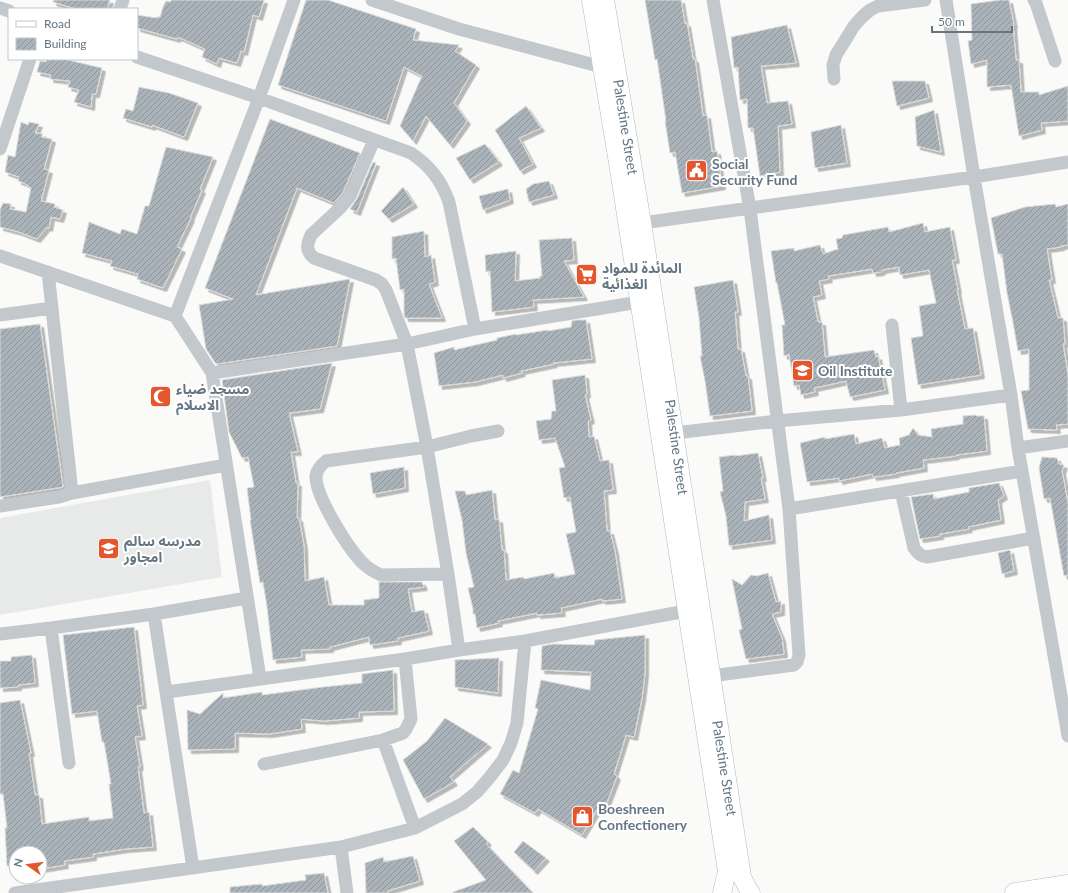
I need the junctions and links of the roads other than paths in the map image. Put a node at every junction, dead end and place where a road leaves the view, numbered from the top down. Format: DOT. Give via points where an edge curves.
graph roads {
  1 [pos="294,0"];
  2 [pos="372,0"];
  3 [pos="591,0"];
  4 [pos="605,0"];
  5 [pos="713,0"];
  6 [pos="925,0"];
  7 [pos="946,0"];
  8 [pos="1034,0"];
  9 [pos="138,57"];
  10 [pos="30,60"];
  11 [pos="1055,61"];
  12 [pos="602,67"];
  13 [pos="834,79"];
  14 [pos="259,98"];
  15 [pos="374,140"];
  16 [pos="0,149"];
  17 [pos="1068,162"];
  18 [pos="626,168"];
  19 [pos="974,177"];
  20 [pos="750,209"];
  21 [pos="642,223"];
  22 [pos="0,256"];
  23 [pos="48,272"];
  24 [pos="639,302"];
  25 [pos="52,308"];
  26 [pos="0,315"];
  27 [pos="175,316"];
  28 [pos="892,325"];
  29 [pos="475,329"];
  30 [pos="407,344"];
  31 [pos="212,373"];
  32 [pos="1011,395"];
  33 [pos="901,410"];
  34 [pos="777,421"];
  35 [pos="498,431"];
  36 [pos="675,433"];
  37 [pos="1068,441"];
  38 [pos="427,446"];
  39 [pos="1018,448"];
  40 [pos="226,465"];
  41 [pos="1022,471"];
  42 [pos="901,491"];
  43 [pos="72,493"];
  44 [pos="0,506"];
  45 [pos="789,510"];
  46 [pos="1034,538"];
  47 [pos="448,574"];
  48 [pos="247,598"];
  49 [pos="686,611"];
  50 [pos="154,614"];
  51 [pos="50,628"];
  52 [pos="0,634"];
  53 [pos="525,641"];
  54 [pos="459,650"];
  55 [pos="405,659"];
  56 [pos="711,676"];
  57 [pos="260,678"];
  58 [pos="167,692"];
  59 [pos="1064,692"];
  60 [pos="1068,736"];
  61 [pos="383,740"];
  62 [pos="69,763"];
  63 [pos="264,764"];
  64 [pos="415,828"];
  65 [pos="341,847"];
  66 [pos="193,868"];
  67 [pos="1068,885"];
  68 [pos="15,893"];
  69 [pos="347,893"];
  70 [pos="722,893"];
  71 [pos="751,893"];
  72 [pos="1015,893"];
  1 -- 14 [label="street"];
  2 -- 12 [label="street" via="459,29"];
  3 -- 12 [label="street, Palestine Street"];
  4 -- 18 [label="street, Palestine Street"];
  5 -- 20 [label="street"];
  6 -- 13 [label="street" via="878,6 870,10 854,26 836,55 833,65"];
  7 -- 19 [label="street"];
  8 -- 11 [label="street"];
  9 -- 14 [label="street"];
  10 -- 16 [label="street"];
  12 -- 18 [label="street, Palestine Street"];
  14 -- 15 [label="street"];
  14 -- 27 [label="street"];
  15 -- 29 [label="street" via="411,153 420,159 429,167 444,190 449,202"];
  15 -- 30 [label="street" via="350,196 344,205 311,235 307,247 314,258 372,278 382,284"];
  17 -- 19 [label="street"];
  18 -- 21 [label="street, Palestine Street"];
  18 -- 24 [label="street, Palestine Street"];
  19 -- 20 [label="street"];
  19 -- 32 [label="street"];
  20 -- 21 [label="street"];
  20 -- 34 [label="street"];
  21 -- 36 [label="street, Palestine Street"];
  22 -- 23 [label="street"];
  23 -- 25 [label="street"];
  23 -- 27 [label="street"];
  24 -- 29 [label="street"];
  24 -- 49 [label="street, Palestine Street"];
  25 -- 26 [label="street"];
  25 -- 43 [label="street"];
  27 -- 31 [label="street"];
  28 -- 33 [label="street"];
  29 -- 30 [label="street"];
  30 -- 31 [label="street"];
  30 -- 38 [label="street"];
  31 -- 40 [label="street"];
  32 -- 33 [label="street"];
  32 -- 39 [label="street"];
  33 -- 34 [label="street"];
  34 -- 36 [label="street"];
  34 -- 45 [label="street"];
  35 -- 38 [label="street"];
  36 -- 56 [label="street, Palestine Street"];
  37 -- 39 [label="street"];
  38 -- 47 [label="street"];
  38 -- 47 [label="street" via="326,461 320,466 316,478 327,508 349,546 371,570 382,574"];
  39 -- 41 [label="street"];
  40 -- 43 [label="street"];
  40 -- 48 [label="street"];
  41 -- 42 [label="street"];
  41 -- 46 [label="street"];
  42 -- 45 [label="street"];
  42 -- 46 [label="street" via="914,548 922,556"];
  43 -- 44 [label="street"];
  45 -- 56 [label="street" via="799,655 797,662 794,665"];
  46 -- 59 [label="street"];
  47 -- 54 [label="street"];
  48 -- 50 [label="street"];
  48 -- 57 [label="street"];
  49 -- 53 [label="street"];
  49 -- 70 [label="street, Palestine Street" via="727,871"];
  50 -- 51 [label="street"];
  50 -- 58 [label="street"];
  51 -- 52 [label="street"];
  51 -- 62 [label="street"];
  53 -- 54 [label="street"];
  53 -- 64 [label="street" via="517,723 503,760 477,792 462,804"];
  54 -- 55 [label="street"];
  55 -- 57 [label="street"];
  55 -- 61 [label="street" via="411,719 406,730"];
  56 -- 71 [label="street, Palestine Street" via="742,877"];
  57 -- 58 [label="street"];
  58 -- 66 [label="street"];
  59 -- 60 [label="street"];
  61 -- 63 [label="street"];
  61 -- 64 [label="street"];
  64 -- 65 [label="street"];
  65 -- 66 [label="street"];
  65 -- 69 [label="street"];
  66 -- 68 [label="street"];
  67 -- 72 [label="main road"];
}
